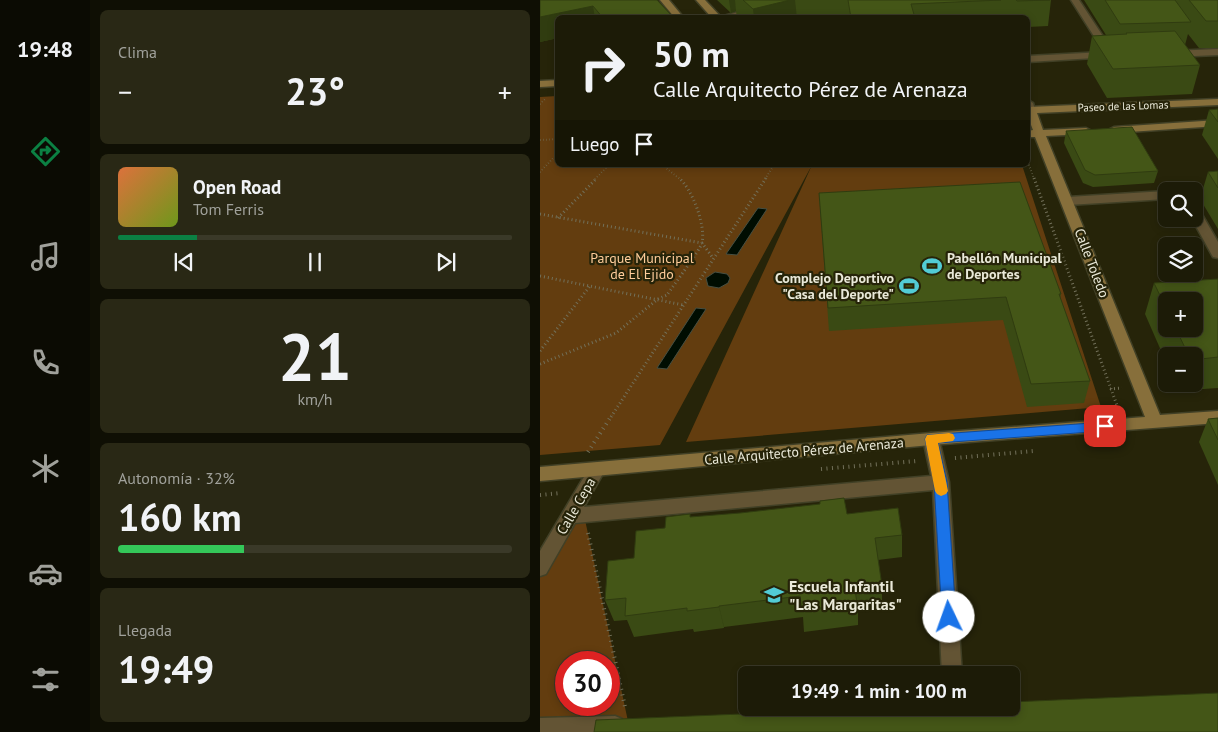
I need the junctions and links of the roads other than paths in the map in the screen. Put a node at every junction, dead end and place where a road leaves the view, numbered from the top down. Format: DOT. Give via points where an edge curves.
graph roads {
  1 [pos="664,0"];
  2 [pos="700,0"];
  3 [pos="1076,0"];
  4 [pos="768,7"];
  5 [pos="677,15"];
  6 [pos="716,15"];
  7 [pos="732,15"];
  8 [pos="1218,52"];
  9 [pos="1158,54"];
  10 [pos="1030,59"];
  11 [pos="555,83"];
  12 [pos="540,84"];
  13 [pos="1218,102"];
  14 [pos="1030,108"];
  15 [pos="1030,117"];
  16 [pos="1218,123"];
  17 [pos="1034,134"];
  18 [pos="1218,192"];
  19 [pos="1203,193"];
  20 [pos="1158,195"];
  21 [pos="1068,201"];
  22 [pos="1203,227"];
  23 [pos="1218,254"];
  24 [pos="1218,417"];
  25 [pos="1155,423"];
  26 [pos="931,439"];
  27 [pos="597,470"];
  28 [pos="540,474"];
  29 [pos="941,482"];
  30 [pos="578,516"];
  31 [pos="540,568"];
  32 [pos="951,666"];
  33 [pos="634,725"];
  34 [pos="540,728"];
  35 [pos="583,730"];
  1 -- 5 [label="street"];
  2 -- 6 [label="street"];
  3 -- 10 [label="street" via="1115,55"];
  4 -- 7 [label="street"];
  8 -- 9 [label="street" via="1192,49"];
  11 -- 12 [label="street"];
  13 -- 14 [label="street, Paseo de las Lomas"];
  15 -- 17 [label="street, Calle Toledo"];
  16 -- 17 [label="street, Paseo de las Lomas"];
  17 -- 21 [label="street, Calle Toledo"];
  18 -- 19 [label="street"];
  20 -- 21 [label="street"];
  21 -- 25 [label="street, Calle Toledo"];
  22 -- 23 [label="street"];
  24 -- 25 [label="street, Calle Arquitecto Pérez de Arenaza"];
  25 -- 26 [label="street, Calle Arquitecto Pérez de Arenaza"];
  26 -- 27 [label="street, Calle Arquitecto Pérez de Arenaza"];
  26 -- 29 [label="street"];
  27 -- 28 [label="street, Calle Arquitecto Pérez de Arenaza"];
  27 -- 30 [label="street, Calle Cepa" via="585,491"];
  29 -- 30 [label="street"];
  29 -- 32 [label="street"];
  30 -- 31 [label="street, Calle Cepa"];
  33 -- 35 [label="street"];
  34 -- 35 [label="street"];
}
